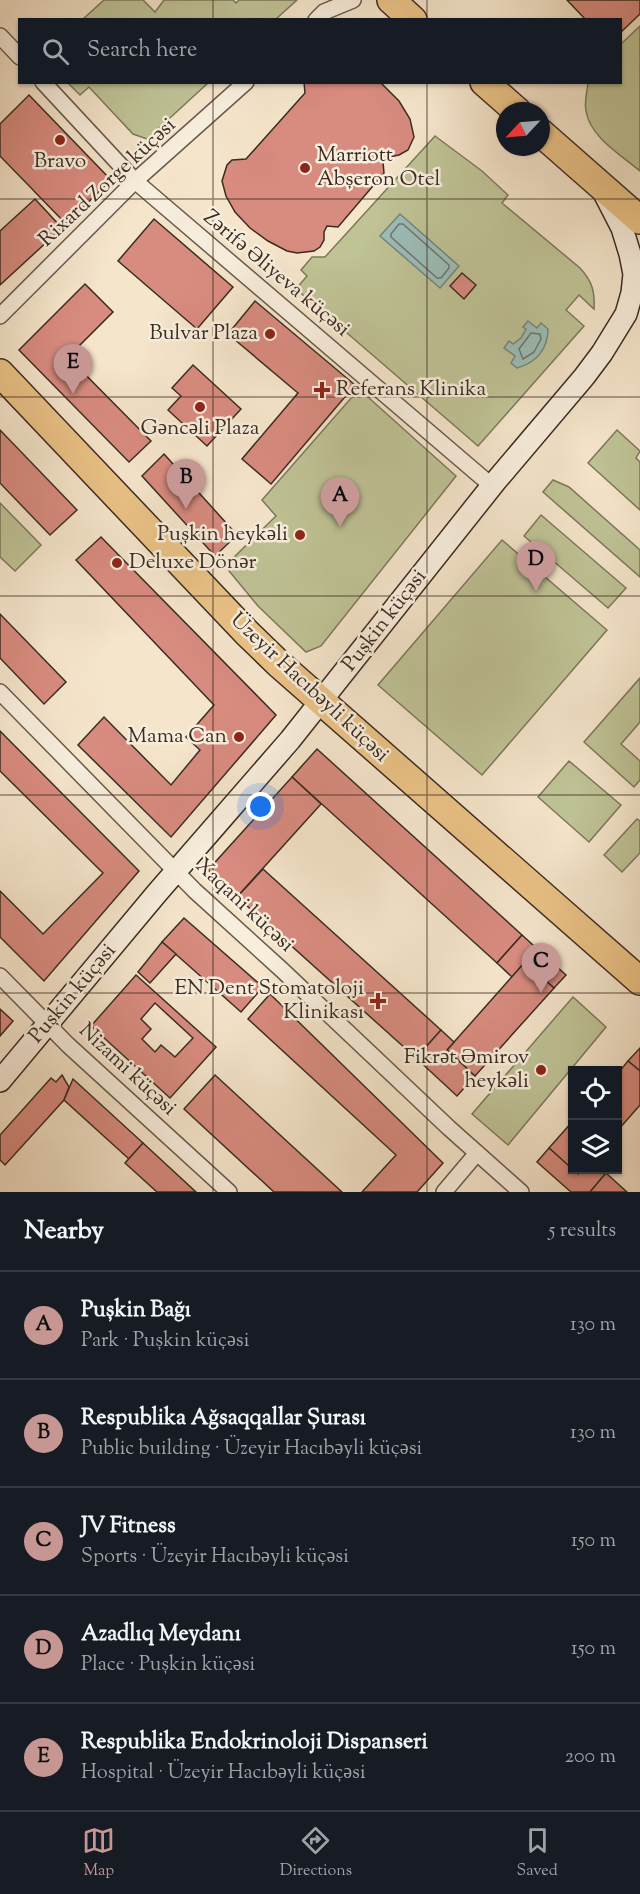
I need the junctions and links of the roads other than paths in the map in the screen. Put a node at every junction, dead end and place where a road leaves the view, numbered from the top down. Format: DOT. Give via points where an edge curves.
graph roads {
  1 [pos="353,0"];
  2 [pos="391,0"];
  3 [pos="318,18"];
  4 [pos="411,18"];
  5 [pos="0,36"];
  6 [pos="18,55"];
  7 [pos="46,84"];
  8 [pos="244,84"];
  9 [pos="486,84"];
  10 [pos="507,102"];
  11 [pos="550,141"];
  12 [pos="135,181"];
  13 [pos="599,185"];
  14 [pos="640,220"];
  15 [pos="0,316"];
  16 [pos="0,373"];
  17 [pos="492,486"];
  18 [pos="0,692"];
  19 [pos="321,702"];
  20 [pos="176,872"];
  21 [pos="0,976"];
  22 [pos="640,981"];
  23 [pos="48,1024"];
  24 [pos="0,1082"];
  25 [pos="477,1153"];
  26 [pos="229,1192"];
  27 [pos="444,1192"];
  28 [pos="520,1192"];
  1 -- 3 [label="street"];
  2 -- 4 [label="highway"];
  5 -- 6 [label="street"];
  7 -- 12 [label="street, Zərifə Əliyeva küçəsi"];
  8 -- 12 [label="street, Rixard Zorge küçəsi"];
  9 -- 10 [label="highway"];
  11 -- 13 [label="highway"];
  12 -- 15 [label="street, Rixard Zorge küçəsi"];
  12 -- 17 [label="street, Zərifə Əliyeva küçəsi"];
  13 -- 14 [label="highway"];
  13 -- 17 [label="main road, Puşkin küçəsi" via="618,218 630,254 634,274 626,314 584,377"];
  16 -- 19 [label="highway, Üzeyir Hacıbəyli küçəsi" via="246,632"];
  17 -- 19 [label="main road, Puşkin küçəsi"];
  18 -- 20 [label="street, Xaqani küçəsi"];
  19 -- 20 [label="main road, Puşkin küçəsi"];
  19 -- 22 [label="highway, Üzeyir Hacıbəyli küçəsi"];
  20 -- 23 [label="main road, Puşkin küçəsi"];
  20 -- 25 [label="street, Xaqani küçəsi"];
  21 -- 23 [label="street, Nizami küçəsi"];
  23 -- 24 [label="main road, Puşkin küçəsi"];
  23 -- 26 [label="street, Nizami küçəsi"];
  25 -- 27 [label="street"];
  25 -- 28 [label="street, Xaqani küçəsi"];
}
